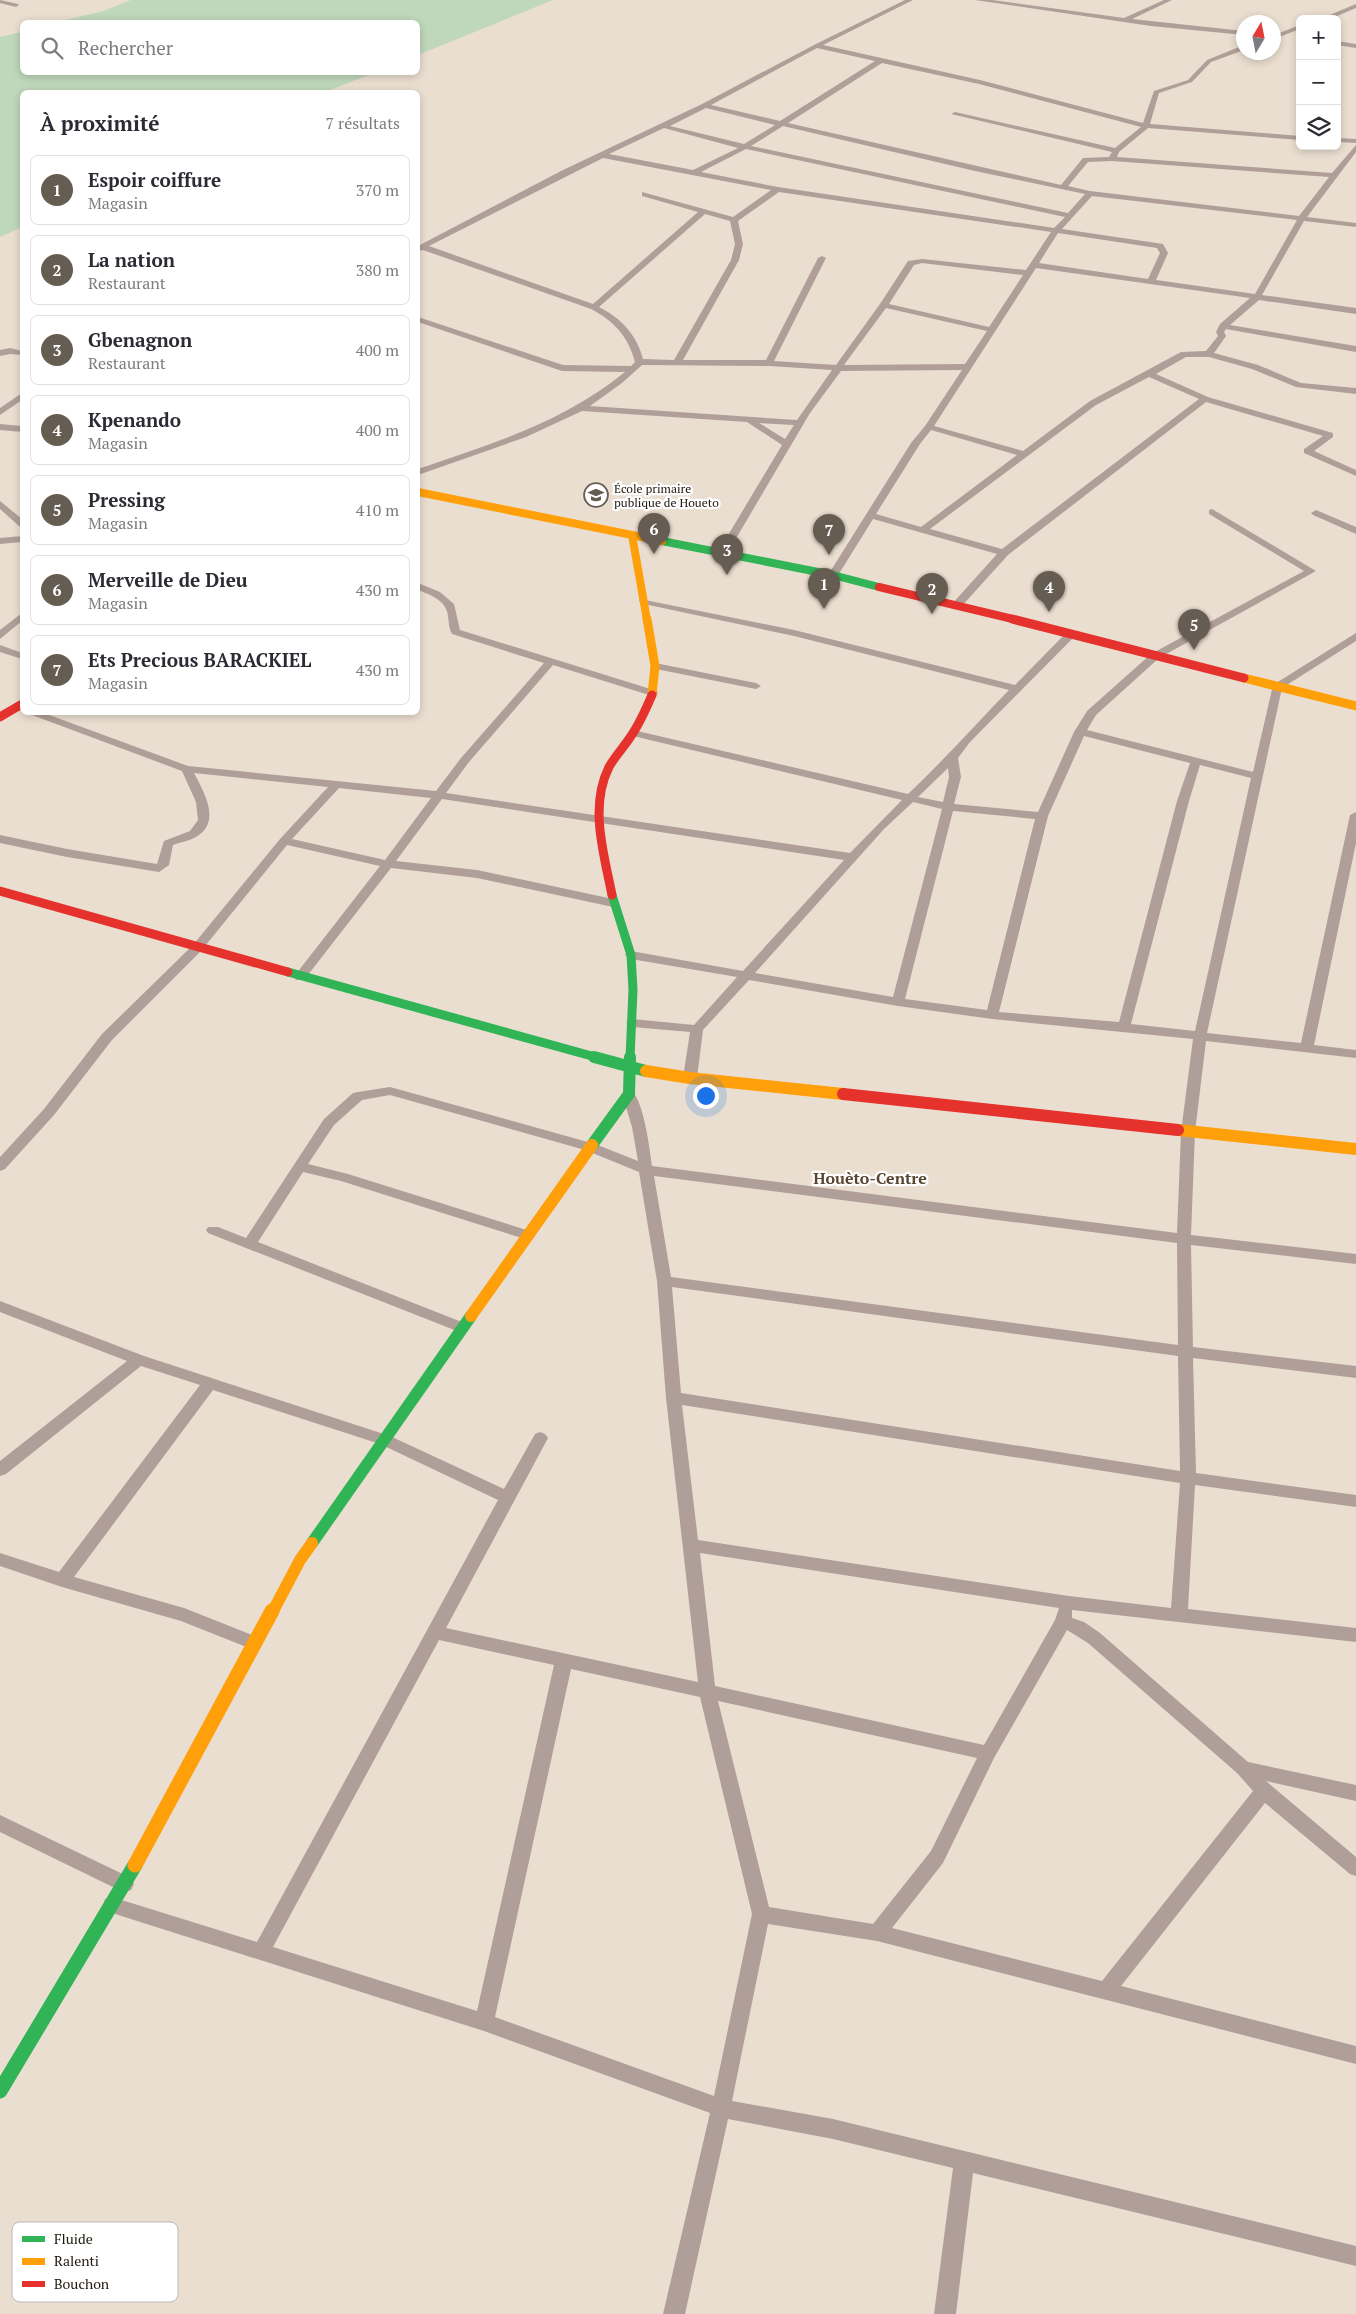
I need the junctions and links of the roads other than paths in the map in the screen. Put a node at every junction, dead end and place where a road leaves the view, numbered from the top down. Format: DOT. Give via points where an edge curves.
graph roads {
  1 [pos="910,0"];
  2 [pos="978,0"];
  3 [pos="1052,0"];
  4 [pos="1150,0"];
  5 [pos="0,1"];
  6 [pos="1167,1"];
  7 [pos="16,5"];
  8 [pos="1356,6"];
  9 [pos="1038,8"];
  10 [pos="1333,15"];
  11 [pos="1125,20"];
  12 [pos="1296,29"];
  13 [pos="1236,32"];
  14 [pos="1281,34"];
  15 [pos="1281,37"];
  16 [pos="1292,38"];
  17 [pos="1341,44"];
  18 [pos="816,46"];
  19 [pos="1356,46"];
  20 [pos="1236,50"];
  21 [pos="880,60"];
  22 [pos="705,106"];
  23 [pos="955,114"];
  24 [pos="781,123"];
  25 [pos="663,126"];
  26 [pos="1146,126"];
  27 [pos="1296,138"];
  28 [pos="1341,140"];
  29 [pos="1356,142"];
  30 [pos="745,147"];
  31 [pos="1356,148"];
  32 [pos="600,155"];
  33 [pos="1114,155"];
  34 [pos="693,173"];
  35 [pos="1334,175"];
  36 [pos="1063,187"];
  37 [pos="778,189"];
  38 [pos="1090,193"];
  39 [pos="646,194"];
  40 [pos="702,212"];
  41 [pos="1068,215"];
  42 [pos="1301,218"];
  43 [pos="734,220"];
  44 [pos="1356,225"];
  45 [pos="1055,232"];
  46 [pos="420,248"];
  47 [pos="822,258"];
  48 [pos="1031,269"];
  49 [pos="1150,283"];
  50 [pos="1257,297"];
  51 [pos="884,305"];
  52 [pos="594,307"];
  53 [pos="1356,312"];
  54 [pos="420,321"];
  55 [pos="1223,326"];
  56 [pos="992,330"];
  57 [pos="1356,349"];
  58 [pos="20,352"];
  59 [pos="0,353"];
  60 [pos="1208,354"];
  61 [pos="677,362"];
  62 [pos="769,363"];
  63 [pos="636,366"];
  64 [pos="968,367"];
  65 [pos="838,368"];
  66 [pos="1149,374"];
  67 [pos="1356,392"];
  68 [pos="20,397"];
  69 [pos="1205,399"];
  70 [pos="582,408"];
  71 [pos="0,412"];
  72 [pos="749,420"];
  73 [pos="799,423"];
  74 [pos="0,427"];
  75 [pos="929,427"];
  76 [pos="20,429"];
  77 [pos="787,444"];
  78 [pos="1024,454"];
  79 [pos="420,471"];
  80 [pos="1356,473"];
  81 [pos="420,492"];
  82 [pos="0,504"];
  83 [pos="1212,512"];
  84 [pos="1316,513"];
  85 [pos="872,516"];
  86 [pos="20,522"];
  87 [pos="924,530"];
  88 [pos="1356,531"];
  89 [pos="632,535"];
  90 [pos="20,538"];
  91 [pos="0,541"];
  92 [pos="722,552"];
  93 [pos="1004,553"];
  94 [pos="834,575"];
  95 [pos="420,587"];
  96 [pos="644,601"];
  97 [pos="956,606"];
  98 [pos="20,618"];
  99 [pos="1072,632"];
  100 [pos="0,636"];
  101 [pos="1356,636"];
  102 [pos="0,648"];
  103 [pos="20,655"];
  104 [pos="1155,656"];
  105 [pos="550,662"];
  106 [pos="655,666"];
  107 [pos="756,686"];
  108 [pos="1277,688"];
  109 [pos="1018,689"];
  110 [pos="653,694"];
  111 [pos="1356,706"];
  112 [pos="20,707"];
  113 [pos="37,715"];
  114 [pos="0,716"];
  115 [pos="1080,732"];
  116 [pos="633,733"];
  117 [pos="952,758"];
  118 [pos="1196,761"];
  119 [pos="186,769"];
  120 [pos="1258,776"];
  121 [pos="337,784"];
  122 [pos="437,795"];
  123 [pos="909,798"];
  124 [pos="948,807"];
  125 [pos="1356,815"];
  126 [pos="1042,816"];
  127 [pos="599,819"];
  128 [pos="0,840"];
  129 [pos="284,841"];
  130 [pos="851,857"];
  131 [pos="388,864"];
  132 [pos="0,891"];
  133 [pos="613,903"];
  134 [pos="197,948"];
  135 [pos="631,955"];
  136 [pos="748,975"];
  137 [pos="300,977"];
  138 [pos="898,1002"];
  139 [pos="992,1015"];
  140 [pos="632,1023"];
  141 [pos="1124,1027"];
  142 [pos="697,1029"];
  143 [pos="1200,1037"];
  144 [pos="1307,1048"];
  145 [pos="1356,1054"];
  146 [pos="631,1068"];
  147 [pos="690,1078"];
  148 [pos="629,1094"];
  149 [pos="1188,1132"];
  150 [pos="590,1147"];
  151 [pos="1356,1150"];
  152 [pos="0,1166"];
  153 [pos="300,1167"];
  154 [pos="647,1170"];
  155 [pos="213,1230"];
  156 [pos="528,1235"];
  157 [pos="1184,1239"];
  158 [pos="249,1245"];
  159 [pos="1356,1259"];
  160 [pos="664,1282"];
  161 [pos="0,1306"];
  162 [pos="462,1328"];
  163 [pos="1185,1351"];
  164 [pos="139,1360"];
  165 [pos="1356,1372"];
  166 [pos="210,1383"];
  167 [pos="674,1398"];
  168 [pos="540,1438"];
  169 [pos="385,1440"];
  170 [pos="0,1470"];
  171 [pos="1188,1478"];
  172 [pos="507,1497"];
  173 [pos="1356,1501"];
  174 [pos="692,1545"];
  175 [pos="0,1560"];
  176 [pos="62,1580"];
  177 [pos="1069,1603"];
  178 [pos="1179,1615"];
  179 [pos="1063,1621"];
  180 [pos="434,1632"];
  181 [pos="1356,1635"];
  182 [pos="254,1643"];
  183 [pos="564,1660"];
  184 [pos="707,1690"];
  185 [pos="988,1753"];
  186 [pos="1243,1768"];
  187 [pos="1264,1791"];
  188 [pos="1356,1793"];
  189 [pos="0,1823"];
  190 [pos="1356,1868"];
  191 [pos="125,1884"];
  192 [pos="112,1905"];
  193 [pos="761,1914"];
  194 [pos="877,1933"];
  195 [pos="261,1952"];
  196 [pos="1105,1992"];
  197 [pos="484,2022"];
  198 [pos="1356,2055"];
  199 [pos="0,2091"];
  200 [pos="721,2108"];
  201 [pos="964,2160"];
  202 [pos="1356,2256"];
  203 [pos="674,2314"];
  204 [pos="945,2314"];
  1 -- 18 [label="street"];
  2 -- 9 [label="street"];
  3 -- 9 [label="street"];
  4 -- 6 [label="street"];
  5 -- 7 [label="street"];
  6 -- 11 [label="street"];
  8 -- 10 [label="street"];
  9 -- 11 [label="street"];
  11 -- 13 [label="street"];
  12 -- 14 [label="street"];
  15 -- 16 [label="street"];
  17 -- 19 [label="street"];
  18 -- 21 [label="street"];
  18 -- 22 [label="street"];
  20 -- 26 [label="street" via="1208,61 1190,81 1156,92"];
  21 -- 24 [label="street"];
  21 -- 26 [label="street" via="980,82"];
  22 -- 24 [label="street"];
  22 -- 25 [label="street"];
  23 -- 33 [label="street"];
  24 -- 30 [label="street"];
  24 -- 36 [label="street"];
  25 -- 30 [label="street"];
  25 -- 32 [label="street"];
  26 -- 27 [label="street"];
  26 -- 33 [label="street"];
  28 -- 29 [label="street"];
  30 -- 34 [label="street"];
  30 -- 41 [label="street"];
  31 -- 35 [label="street"];
  32 -- 34 [label="street"];
  32 -- 46 [label="street"];
  33 -- 35 [label="street"];
  33 -- 36 [label="street" via="1086,160"];
  34 -- 37 [label="street"];
  35 -- 42 [label="street"];
  36 -- 38 [label="street"];
  37 -- 43 [label="street"];
  37 -- 45 [label="street"];
  38 -- 41 [label="street"];
  38 -- 42 [label="street"];
  39 -- 40 [label="street"];
  40 -- 43 [label="street"];
  40 -- 52 [label="street"];
  41 -- 45 [label="street"];
  42 -- 44 [label="street"];
  42 -- 50 [label="street"];
  43 -- 61 [label="street" via="739,244 735,260"];
  45 -- 48 [label="street"];
  45 -- 49 [label="street" via="1160,246 1164,252"];
  46 -- 52 [label="street"];
  47 -- 62 [label="street"];
  48 -- 49 [label="street"];
  48 -- 51 [label="street" via="914,262"];
  48 -- 56 [label="street"];
  49 -- 50 [label="street"];
  50 -- 53 [label="street"];
  50 -- 55 [label="street"];
  51 -- 56 [label="street"];
  51 -- 65 [label="street"];
  52 -- 63 [label="street" via="622,325 632,340"];
  54 -- 63 [label="street" via="562,368"];
  55 -- 57 [label="street"];
  55 -- 60 [label="street" via="1222,336"];
  56 -- 64 [label="street"];
  58 -- 59 [label="street" via="10,350"];
  60 -- 66 [label="street" via="1184,354"];
  60 -- 67 [label="street" via="1255,367 1300,386"];
  61 -- 62 [label="street"];
  61 -- 63 [label="street"];
  62 -- 65 [label="street"];
  63 -- 70 [label="street"];
  64 -- 65 [label="street"];
  64 -- 75 [label="street"];
  65 -- 73 [label="street"];
  66 -- 69 [label="street"];
  66 -- 78 [label="street" via="1092,403"];
  68 -- 71 [label="street"];
  69 -- 80 [label="street" via="1330,435 1307,451"];
  69 -- 93 [label="street"];
  70 -- 72 [label="street"];
  70 -- 79 [label="street" via="530,432"];
  72 -- 73 [label="street"];
  72 -- 77 [label="street"];
  73 -- 77 [label="street"];
  74 -- 76 [label="street"];
  75 -- 78 [label="street"];
  75 -- 85 [label="street"];
  77 -- 92 [label="street"];
  78 -- 87 [label="street"];
  81 -- 89 [label="street"];
  82 -- 86 [label="street"];
  83 -- 104 [label="street" via="1311,571"];
  84 -- 88 [label="street"];
  85 -- 87 [label="street"];
  85 -- 94 [label="street"];
  87 -- 93 [label="street"];
  89 -- 92 [label="street"];
  89 -- 96 [label="street"];
  90 -- 91 [label="street"];
  92 -- 94 [label="street"];
  93 -- 97 [label="street"];
  94 -- 97 [label="street"];
  95 -- 105 [label="street" via="436,594 450,606 456,632"];
  96 -- 106 [label="street"];
  96 -- 109 [label="street" via="794,633"];
  97 -- 99 [label="street"];
  98 -- 100 [label="street"];
  99 -- 104 [label="street"];
  99 -- 109 [label="street"];
  101 -- 108 [label="street"];
  102 -- 103 [label="street"];
  104 -- 108 [label="street"];
  104 -- 115 [label="street" via="1091,713"];
  105 -- 110 [label="street"];
  105 -- 122 [label="street"];
  106 -- 107 [label="street"];
  106 -- 110 [label="street"];
  108 -- 111 [label="street"];
  108 -- 120 [label="street"];
  109 -- 117 [label="street"];
  110 -- 116 [label="street"];
  112 -- 114 [label="street"];
  113 -- 119 [label="street"];
  115 -- 118 [label="street"];
  115 -- 126 [label="street"];
  116 -- 123 [label="street"];
  116 -- 127 [label="street" via="606,772"];
  117 -- 123 [label="street"];
  117 -- 124 [label="street" via="954,776"];
  118 -- 120 [label="street"];
  118 -- 141 [label="street"];
  119 -- 121 [label="street"];
  119 -- 128 [label="street" via="203,806 204,822 193,834 168,843 163,865 159,868"];
  120 -- 143 [label="street"];
  121 -- 122 [label="street"];
  121 -- 129 [label="street"];
  122 -- 127 [label="street"];
  122 -- 131 [label="street"];
  123 -- 124 [label="street"];
  123 -- 130 [label="street"];
  124 -- 126 [label="street"];
  124 -- 138 [label="street"];
  125 -- 144 [label="street"];
  126 -- 139 [label="street"];
  127 -- 130 [label="street"];
  127 -- 133 [label="street"];
  129 -- 131 [label="street"];
  129 -- 134 [label="street"];
  130 -- 136 [label="street"];
  131 -- 133 [label="street" via="477,874"];
  131 -- 137 [label="street"];
  132 -- 134 [label="street"];
  133 -- 135 [label="street"];
  134 -- 137 [label="street"];
  134 -- 152 [label="street" via="107,1037 49,1112"];
  135 -- 136 [label="street"];
  135 -- 140 [label="street"];
  136 -- 138 [label="street"];
  136 -- 142 [label="street"];
  137 -- 146 [label="street" via="326,981"];
  138 -- 139 [label="street"];
  139 -- 141 [label="street"];
  140 -- 142 [label="street"];
  140 -- 146 [label="street"];
  141 -- 143 [label="street"];
  142 -- 147 [label="street"];
  143 -- 144 [label="street"];
  143 -- 149 [label="street"];
  144 -- 145 [label="street"];
  146 -- 147 [label="street"];
  146 -- 148 [label="street"];
  147 -- 149 [label="street"];
  148 -- 150 [label="street"];
  148 -- 154 [label="street"];
  149 -- 151 [label="street"];
  149 -- 157 [label="street"];
  150 -- 153 [label="street" via="390,1091 358,1096 329,1122"];
  150 -- 154 [label="street"];
  150 -- 156 [label="street"];
  153 -- 156 [label="street"];
  153 -- 158 [label="street"];
  154 -- 157 [label="street"];
  154 -- 160 [label="street"];
  155 -- 158 [label="street"];
  156 -- 162 [label="street"];
  157 -- 159 [label="street"];
  157 -- 163 [label="street"];
  158 -- 162 [label="street"];
  160 -- 163 [label="street"];
  160 -- 167 [label="street"];
  161 -- 164 [label="street"];
  162 -- 169 [label="street"];
  163 -- 165 [label="street"];
  163 -- 171 [label="street"];
  164 -- 166 [label="street"];
  164 -- 170 [label="street"];
  166 -- 169 [label="street"];
  166 -- 176 [label="street"];
  167 -- 171 [label="street"];
  167 -- 174 [label="street"];
  168 -- 172 [label="street"];
  169 -- 172 [label="street"];
  169 -- 182 [label="street" via="300,1560"];
  171 -- 173 [label="street"];
  171 -- 178 [label="street"];
  172 -- 180 [label="street"];
  174 -- 177 [label="street"];
  174 -- 184 [label="street"];
  175 -- 176 [label="street"];
  176 -- 182 [label="street" via="184,1615"];
  177 -- 178 [label="street"];
  177 -- 179 [label="street"];
  178 -- 181 [label="street"];
  179 -- 185 [label="street"];
  179 -- 186 [label="street" via="1094,1638"];
  180 -- 183 [label="street"];
  180 -- 195 [label="street"];
  182 -- 191 [label="street"];
  183 -- 184 [label="street"];
  183 -- 197 [label="street"];
  184 -- 185 [label="street"];
  184 -- 193 [label="street"];
  185 -- 194 [label="street" via="937,1857"];
  186 -- 187 [label="street"];
  186 -- 188 [label="street"];
  187 -- 190 [label="street"];
  187 -- 196 [label="street"];
  189 -- 191 [label="street"];
  191 -- 192 [label="street"];
  192 -- 195 [label="street"];
  192 -- 199 [label="street"];
  193 -- 194 [label="street"];
  193 -- 200 [label="street"];
  194 -- 196 [label="street"];
  195 -- 197 [label="street"];
  196 -- 198 [label="street"];
  197 -- 200 [label="street"];
  200 -- 201 [label="street" via="833,2129"];
  200 -- 203 [label="street"];
  201 -- 202 [label="street"];
  201 -- 204 [label="street"];
}
